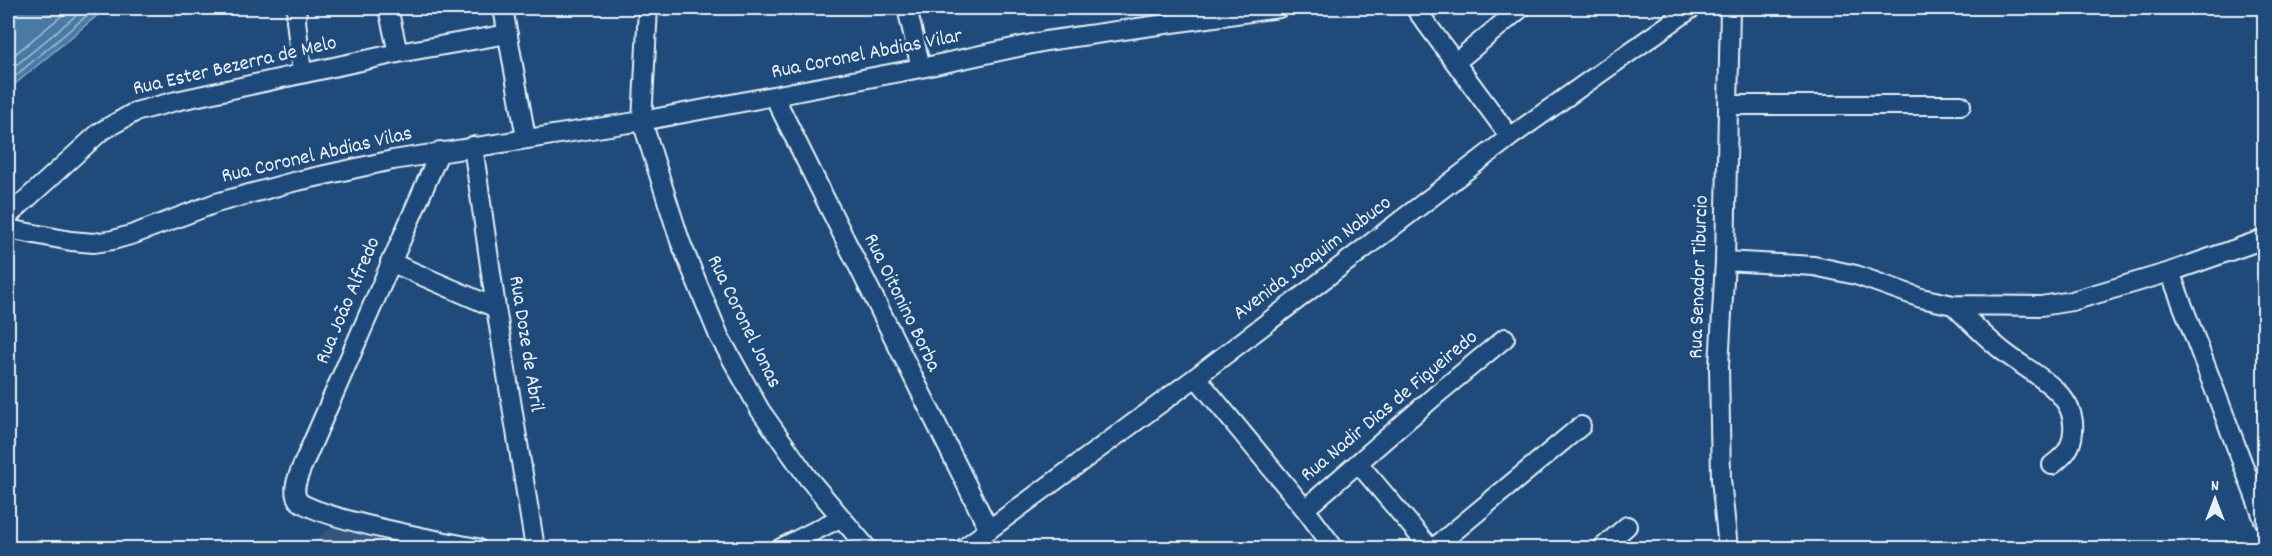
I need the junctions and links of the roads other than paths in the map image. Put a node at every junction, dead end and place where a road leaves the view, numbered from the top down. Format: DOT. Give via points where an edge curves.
graph roads {
  1 [pos="297,8"];
  2 [pos="388,8"];
  3 [pos="503,8"];
  4 [pos="648,8"];
  5 [pos="907,8"];
  6 [pos="1279,8"];
  7 [pos="1415,8"];
  8 [pos="1521,8"];
  9 [pos="1692,8"];
  10 [pos="1730,8"];
  11 [pos="508,34"];
  12 [pos="398,53"];
  13 [pos="1456,62"];
  14 [pos="921,68"];
  15 [pos="302,73"];
  16 [pos="774,96"];
  17 [pos="1729,105"];
  18 [pos="1961,105"];
  19 [pos="642,121"];
  20 [pos="1510,136"];
  21 [pos="526,138"];
  22 [pos="473,146"];
  23 [pos="440,151"];
  24 [pos="8,216"];
  25 [pos="8,229"];
  26 [pos="2265,239"];
  27 [pos="1725,261"];
  28 [pos="390,262"];
  29 [pos="2170,272"];
  30 [pos="1953,305"];
  31 [pos="496,308"];
  32 [pos="1505,338"];
  33 [pos="1196,377"];
  34 [pos="1581,426"];
  35 [pos="1358,463"];
  36 [pos="2052,465"];
  37 [pos="1305,509"];
  38 [pos="840,518"];
  39 [pos="2265,520"];
  40 [pos="1627,526"];
  41 [pos="989,530"];
  42 [pos="477,549"];
  43 [pos="535,549"];
  44 [pos="781,549"];
  45 [pos="867,549"];
  46 [pos="964,549"];
  47 [pos="1334,549"];
  48 [pos="1432,549"];
  49 [pos="1602,549"];
  50 [pos="1728,549"];
  1 -- 15 [label="street"];
  2 -- 12 [label="street"];
  3 -- 11 [label="street"];
  4 -- 19 [label="street"];
  5 -- 14 [label="street"];
  6 -- 14 [label="street, Rua Coronel Abdias Vilar" via="1046,42"];
  7 -- 13 [label="street"];
  8 -- 13 [label="street"];
  9 -- 20 [label="street, Avenida Joaquim Nabuco"];
  10 -- 17 [label="street, Rua Senador Tiburcio"];
  11 -- 12 [label="street, Rua Ester Bezerra de Melo"];
  11 -- 21 [label="street"];
  12 -- 15 [label="street, Rua Ester Bezerra de Melo"];
  13 -- 20 [label="street"];
  14 -- 16 [label="street, Rua Coronel Abdias Vilar"];
  15 -- 24 [label="street, Rua Ester Bezerra de Melo" via="135,112 94,137"];
  16 -- 19 [label="street, Rua Coronel Abdias Vilar"];
  16 -- 41 [label="street, Rua Oitonino Borba"];
  17 -- 18 [label="street"];
  17 -- 27 [label="street, Rua Senador Tiburcio"];
  19 -- 21 [label="street, Rua Coronel Abdias Vilas"];
  19 -- 38 [label="street, Rua Coronel Jonas" via="680,241 719,336 760,410"];
  20 -- 33 [label="street, Avenida Joaquim Nabuco"];
  21 -- 22 [label="street, Rua Coronel Abdias Vilas"];
  22 -- 23 [label="street, Rua Coronel Abdias Vilas"];
  22 -- 31 [label="street, Rua Doze de Abril"];
  23 -- 25 [label="street, Rua Coronel Abdias Vilas" via="255,192 113,240 71,241"];
  23 -- 28 [label="street, Rua João Alfredo"];
  26 -- 29 [label="street"];
  27 -- 30 [label="street" via="1814,266"];
  27 -- 50 [label="street, Rua Senador Tiburcio" via="1719,417 1720,479"];
  28 -- 31 [label="street"];
  28 -- 42 [label="street, Rua João Alfredo" via="301,469 295,495 300,503 313,509 362,524"];
  29 -- 30 [label="street" via="2072,301 2041,306"];
  29 -- 39 [label="street"];
  30 -- 36 [label="street" via="2002,351 2062,396 2072,414 2072,442 2066,454"];
  31 -- 43 [label="street, Rua Doze de Abril"];
  32 -- 35 [label="street, Rua Nadir Dias de Figueiredo"];
  33 -- 37 [label="street"];
  33 -- 41 [label="street, Avenida Joaquim Nabuco"];
  34 -- 48 [label="street"];
  35 -- 37 [label="street, Rua Nadir Dias de Figueiredo"];
  35 -- 48 [label="street"];
  37 -- 47 [label="street"];
  38 -- 44 [label="street"];
  38 -- 45 [label="street, Rua Coronel Jonas"];
  40 -- 49 [label="street"];
  41 -- 46 [label="street, Avenida Joaquim Nabuco"];
}
